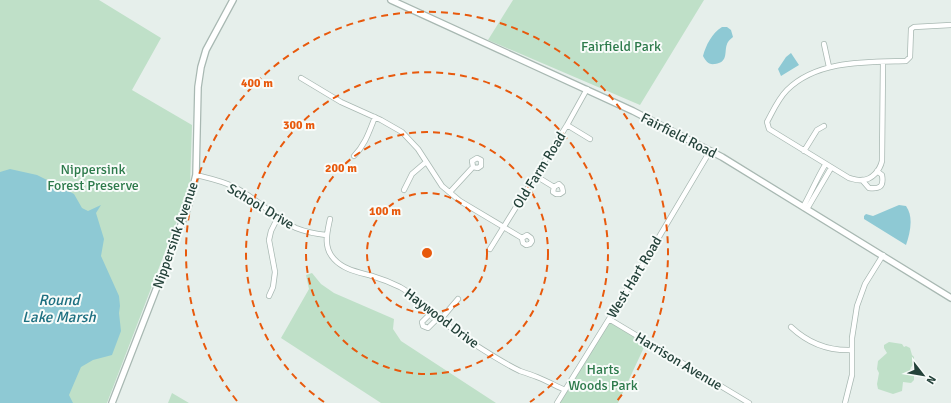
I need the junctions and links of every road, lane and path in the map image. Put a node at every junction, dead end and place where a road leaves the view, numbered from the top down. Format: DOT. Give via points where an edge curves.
graph roads {
  1 [pos="233,0"];
  2 [pos="391,0"];
  3 [pos="951,25"];
  4 [pos="824,44"];
  5 [pos="883,62"];
  6 [pos="829,67"];
  7 [pos="300,78"];
  8 [pos="587,89"];
  9 [pos="375,117"];
  10 [pos="567,125"];
  11 [pos="824,126"];
  12 [pos="590,139"];
  13 [pos="710,151"];
  14 [pos="804,151"];
  15 [pos="354,156"];
  16 [pos="426,162"];
  17 [pos="825,165"];
  18 [pos="473,167"];
  19 [pos="832,169"];
  20 [pos="877,171"];
  21 [pos="196,175"];
  22 [pos="536,176"];
  23 [pos="862,180"];
  24 [pos="554,187"];
  25 [pos="404,190"];
  26 [pos="450,192"];
  27 [pos="805,208"];
  28 [pos="278,218"];
  29 [pos="330,218"];
  30 [pos="504,227"];
  31 [pos="326,236"];
  32 [pos="522,238"];
  33 [pos="490,250"];
  34 [pos="883,255"];
  35 [pos="269,296"];
  36 [pos="951,298"];
  37 [pos="458,299"];
  38 [pos="433,311"];
  39 [pos="440,318"];
  40 [pos="609,319"];
  41 [pos="791,327"];
  42 [pos="852,350"];
  43 [pos="565,390"];
  44 [pos="112,403"];
  45 [pos="557,403"];
  46 [pos="749,403"];
  47 [pos="845,403"];
  1 -- 21 [label="street, Nippersink Avenue" via="206,50 201,67 198,87"];
  2 -- 8 [label="street, Fairfield Road"];
  3 -- 5 [label="street" via="914,26 911,30 910,57 906,61"];
  4 -- 6 [label="street"];
  5 -- 6 [label="street"];
  5 -- 20 [label="street" via="882,161"];
  6 -- 14 [label="street" via="806,76 788,90 781,97 767,122 769,129"];
  7 -- 9 [label="street" via="341,102"];
  8 -- 10 [label="street, Old Farm Road"];
  8 -- 13 [label="street, Fairfield Road"];
  9 -- 15 [label="street" via="365,142"];
  9 -- 16 [label="street" via="407,136"];
  10 -- 12 [label="street"];
  10 -- 22 [label="street, Old Farm Road"];
  11 -- 14 [label="street" via="817,130"];
  13 -- 27 [label="street, Fairfield Road"];
  13 -- 40 [label="street, West Hart Road"];
  14 -- 17 [label="street"];
  16 -- 25 [label="street" via="412,174"];
  16 -- 26 [label="street" via="442,186"];
  17 -- 19 [label="street"];
  17 -- 27 [label="street" via="815,181"];
  18 -- 26 [label="street"];
  19 -- 23 [label="street" via="848,178"];
  19 -- 27 [label="street"];
  20 -- 23 [label="street" via="870,178"];
  20 -- 23 [label="street" via="882,175 883,182 880,187 868,188"];
  21 -- 28 [label="street, School Drive" via="233,186 251,196"];
  21 -- 44 [label="street, Nippersink Avenue" via="188,207"];
  22 -- 24 [label="street"];
  22 -- 30 [label="street, Old Farm Road"];
  26 -- 30 [label="street" via="460,201"];
  27 -- 34 [label="street, Fairfield Road"];
  28 -- 31 [label="street, School Drive" via="306,232"];
  28 -- 35 [label="street" via="269,240 275,272"];
  29 -- 31 [label="street, Haywood Drive"];
  30 -- 32 [label="street"];
  30 -- 33 [label="street, Old Farm Road"];
  31 -- 38 [label="street, Haywood Drive" via="328,250 340,264 349,270 400,287"];
  34 -- 36 [label="street, Fairfield Road"];
  34 -- 42 [label="street" via="860,296 854,319"];
  37 -- 39 [label="street"];
  38 -- 39 [label="street, Haywood Drive"];
  38 -- 39 [label="street" via="422,322 423,326 428,328"];
  39 -- 43 [label="street, Haywood Drive" via="500,360"];
  40 -- 43 [label="street, West Hart Road"];
  40 -- 46 [label="street, Harrison Avenue"];
  41 -- 42 [label="street" via="799,335 822,347"];
  42 -- 47 [label="street" via="852,375"];
  43 -- 45 [label="street, West Hart Road"];
}
